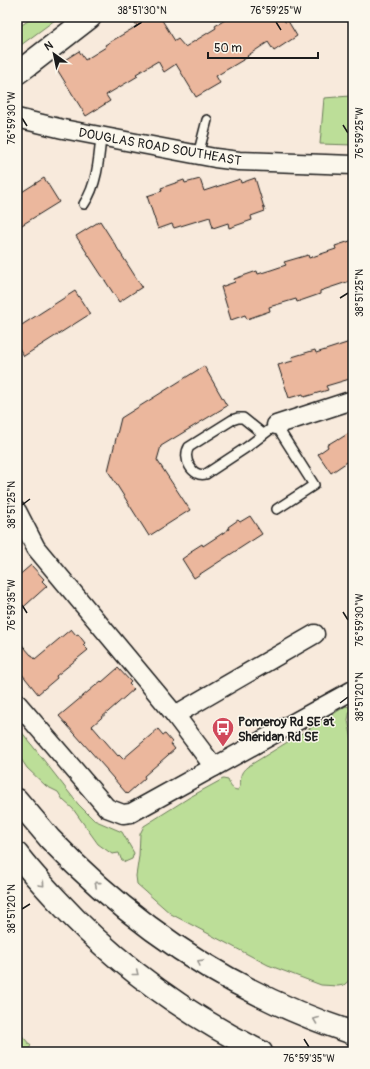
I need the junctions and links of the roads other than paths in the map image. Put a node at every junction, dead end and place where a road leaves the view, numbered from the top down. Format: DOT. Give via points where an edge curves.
graph roads {
  1 [pos="90,17"];
  2 [pos="17,72"];
  3 [pos="17,118"];
  4 [pos="207,120"];
  5 [pos="101,137"];
  6 [pos="198,155"];
  7 [pos="353,165"];
  8 [pos="84,204"];
  9 [pos="353,400"];
  10 [pos="269,430"];
  11 [pos="277,509"];
  12 [pos="17,511"];
  13 [pos="315,634"];
  14 [pos="353,690"];
  15 [pos="17,703"];
  16 [pos="175,715"];
  17 [pos="214,768"];
  18 [pos="17,800"];
  19 [pos="17,854"];
  20 [pos="353,1033"];
  21 [pos="261,1052"];
  1 -- 2 [label="main road"];
  3 -- 5 [label="street, DOUGLAS ROAD SOUTHEAST"];
  4 -- 6 [label="lane"];
  5 -- 6 [label="street, DOUGLAS ROAD SOUTHEAST"];
  5 -- 8 [label="lane" via="96,176"];
  6 -- 7 [label="street, DOUGLAS ROAD SOUTHEAST" via="239,161"];
  9 -- 10 [label="street"];
  10 -- 10 [label="lane" via="206,474 197,473 188,462 186,452 189,447 232,420 243,418"];
  10 -- 11 [label="lane" via="314,485"];
  12 -- 16 [label="street" via="36,548"];
  13 -- 16 [label="street"];
  14 -- 17 [label="street"];
  15 -- 17 [label="street" via="107,808 123,814 131,813"];
  16 -- 17 [label="street"];
  20 -- 18 [label="main road, one-way" via="264,998 217,972 154,931 87,875"];
  19 -- 21 [label="main road, one-way" via="74,918 111,953 172,1000 222,1032"];
}
